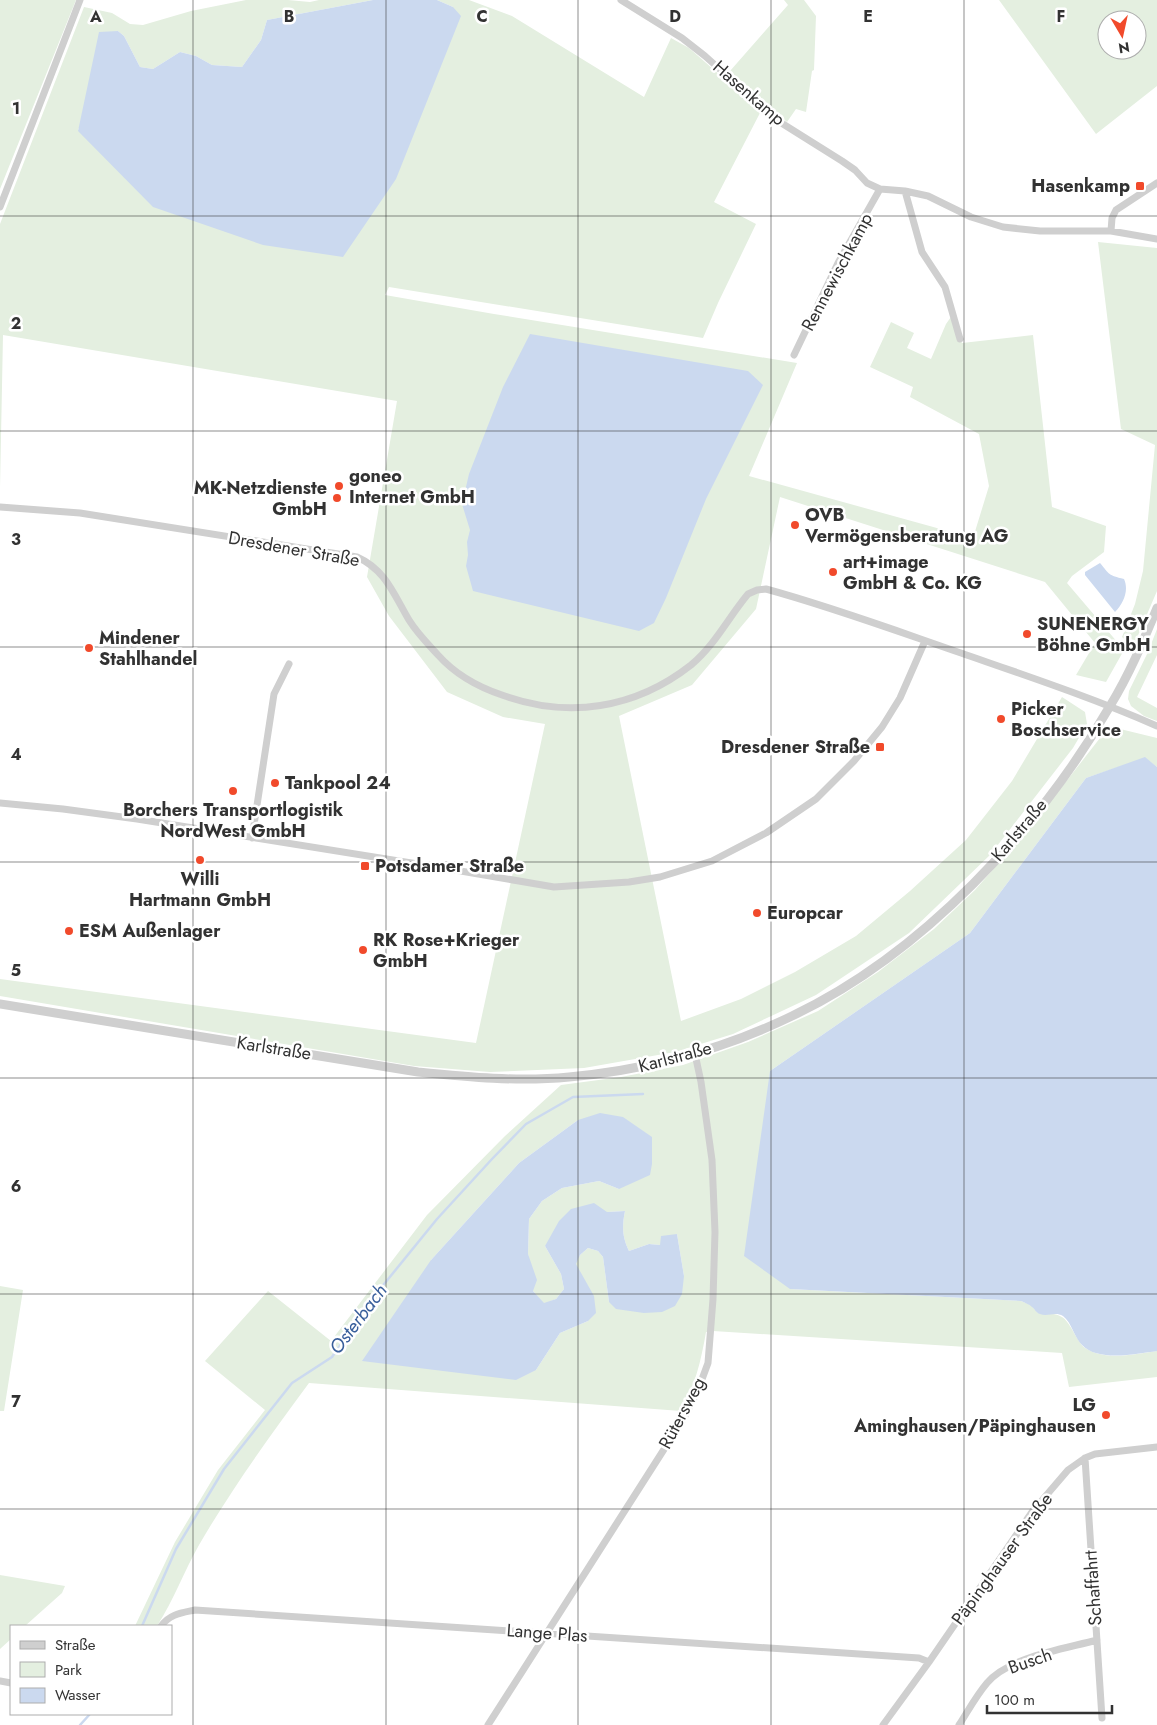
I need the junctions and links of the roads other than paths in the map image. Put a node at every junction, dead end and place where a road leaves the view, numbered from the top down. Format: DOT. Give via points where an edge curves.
graph roads {
  1 [pos="80,0"];
  2 [pos="621,0"];
  3 [pos="1157,183"];
  4 [pos="880,189"];
  5 [pos="904,191"];
  6 [pos="0,207"];
  7 [pos="1112,231"];
  8 [pos="1157,239"];
  9 [pos="960,339"];
  10 [pos="794,355"];
  11 [pos="0,507"];
  12 [pos="1157,608"];
  13 [pos="925,640"];
  14 [pos="289,664"];
  15 [pos="1111,706"];
  16 [pos="1157,726"];
  17 [pos="0,804"];
  18 [pos="252,838"];
  19 [pos="0,1004"];
  20 [pos="695,1054"];
  21 [pos="1157,1447"];
  22 [pos="1085,1458"];
  23 [pos="164,1623"];
  24 [pos="548,1633"];
  25 [pos="1097,1640"];
  26 [pos="929,1662"];
  27 [pos="1102,1718"];
  28 [pos="488,1725"];
  29 [pos="883,1725"];
  30 [pos="959,1725"];
  1 -- 6 [label="street"];
  2 -- 4 [label="street, Hasenkamp" via="682,38 783,124 842,160 867,183"];
  3 -- 7 [label="street" via="1116,210"];
  4 -- 5 [label="street, Hasenkamp"];
  4 -- 10 [label="street, Rennewischkamp" via="838,262"];
  5 -- 7 [label="street, Hasenkamp" via="928,196 971,217 1003,227 1040,231"];
  5 -- 9 [label="street" via="922,252 945,287"];
  7 -- 8 [label="street, Hasenkamp"];
  11 -- 13 [label="street, Dresdener Straße" via="80,513 368,562 377,569 421,636 454,669 474,684 496,693 523,703 548,707 576,709 626,700 671,679 709,648 748,594 757,590 782,593"];
  12 -- 15 [label="street, Karlstraße"];
  13 -- 15 [label="street"];
  13 -- 18 [label="street" via="896,706 836,781 766,833 712,861 686,870 629,882 554,887"];
  14 -- 18 [label="street" via="274,694"];
  15 -- 16 [label="street"];
  15 -- 20 [label="street, Karlstraße" via="1030,820 961,895 922,930 877,966 793,1016"];
  17 -- 18 [label="street" via="63,809"];
  19 -- 20 [label="street, Karlstraße" via="418,1072 476,1078 576,1076 646,1066"];
  20 -- 24 [label="street, Rütersweg" via="712,1160 715,1232 708,1363 684,1418"];
  21 -- 22 [label="street, Päpinghauser Straße"];
  22 -- 25 [label="street, Schaffahrt"];
  22 -- 26 [label="street, Päpinghauser Straße" via="1068,1470 1032,1512"];
  23 -- 24 [label="street, Lange Plas" via="177,1613 195,1610"];
  24 -- 26 [label="street, Lange Plas" via="919,1658"];
  24 -- 28 [label="street, Rütersweg"];
  25 -- 27 [label="street, Schaffahrt"];
  25 -- 30 [label="street, Busch" via="1019,1661 1000,1671 987,1683"];
  26 -- 29 [label="street, Päpinghauser Straße"];
}
